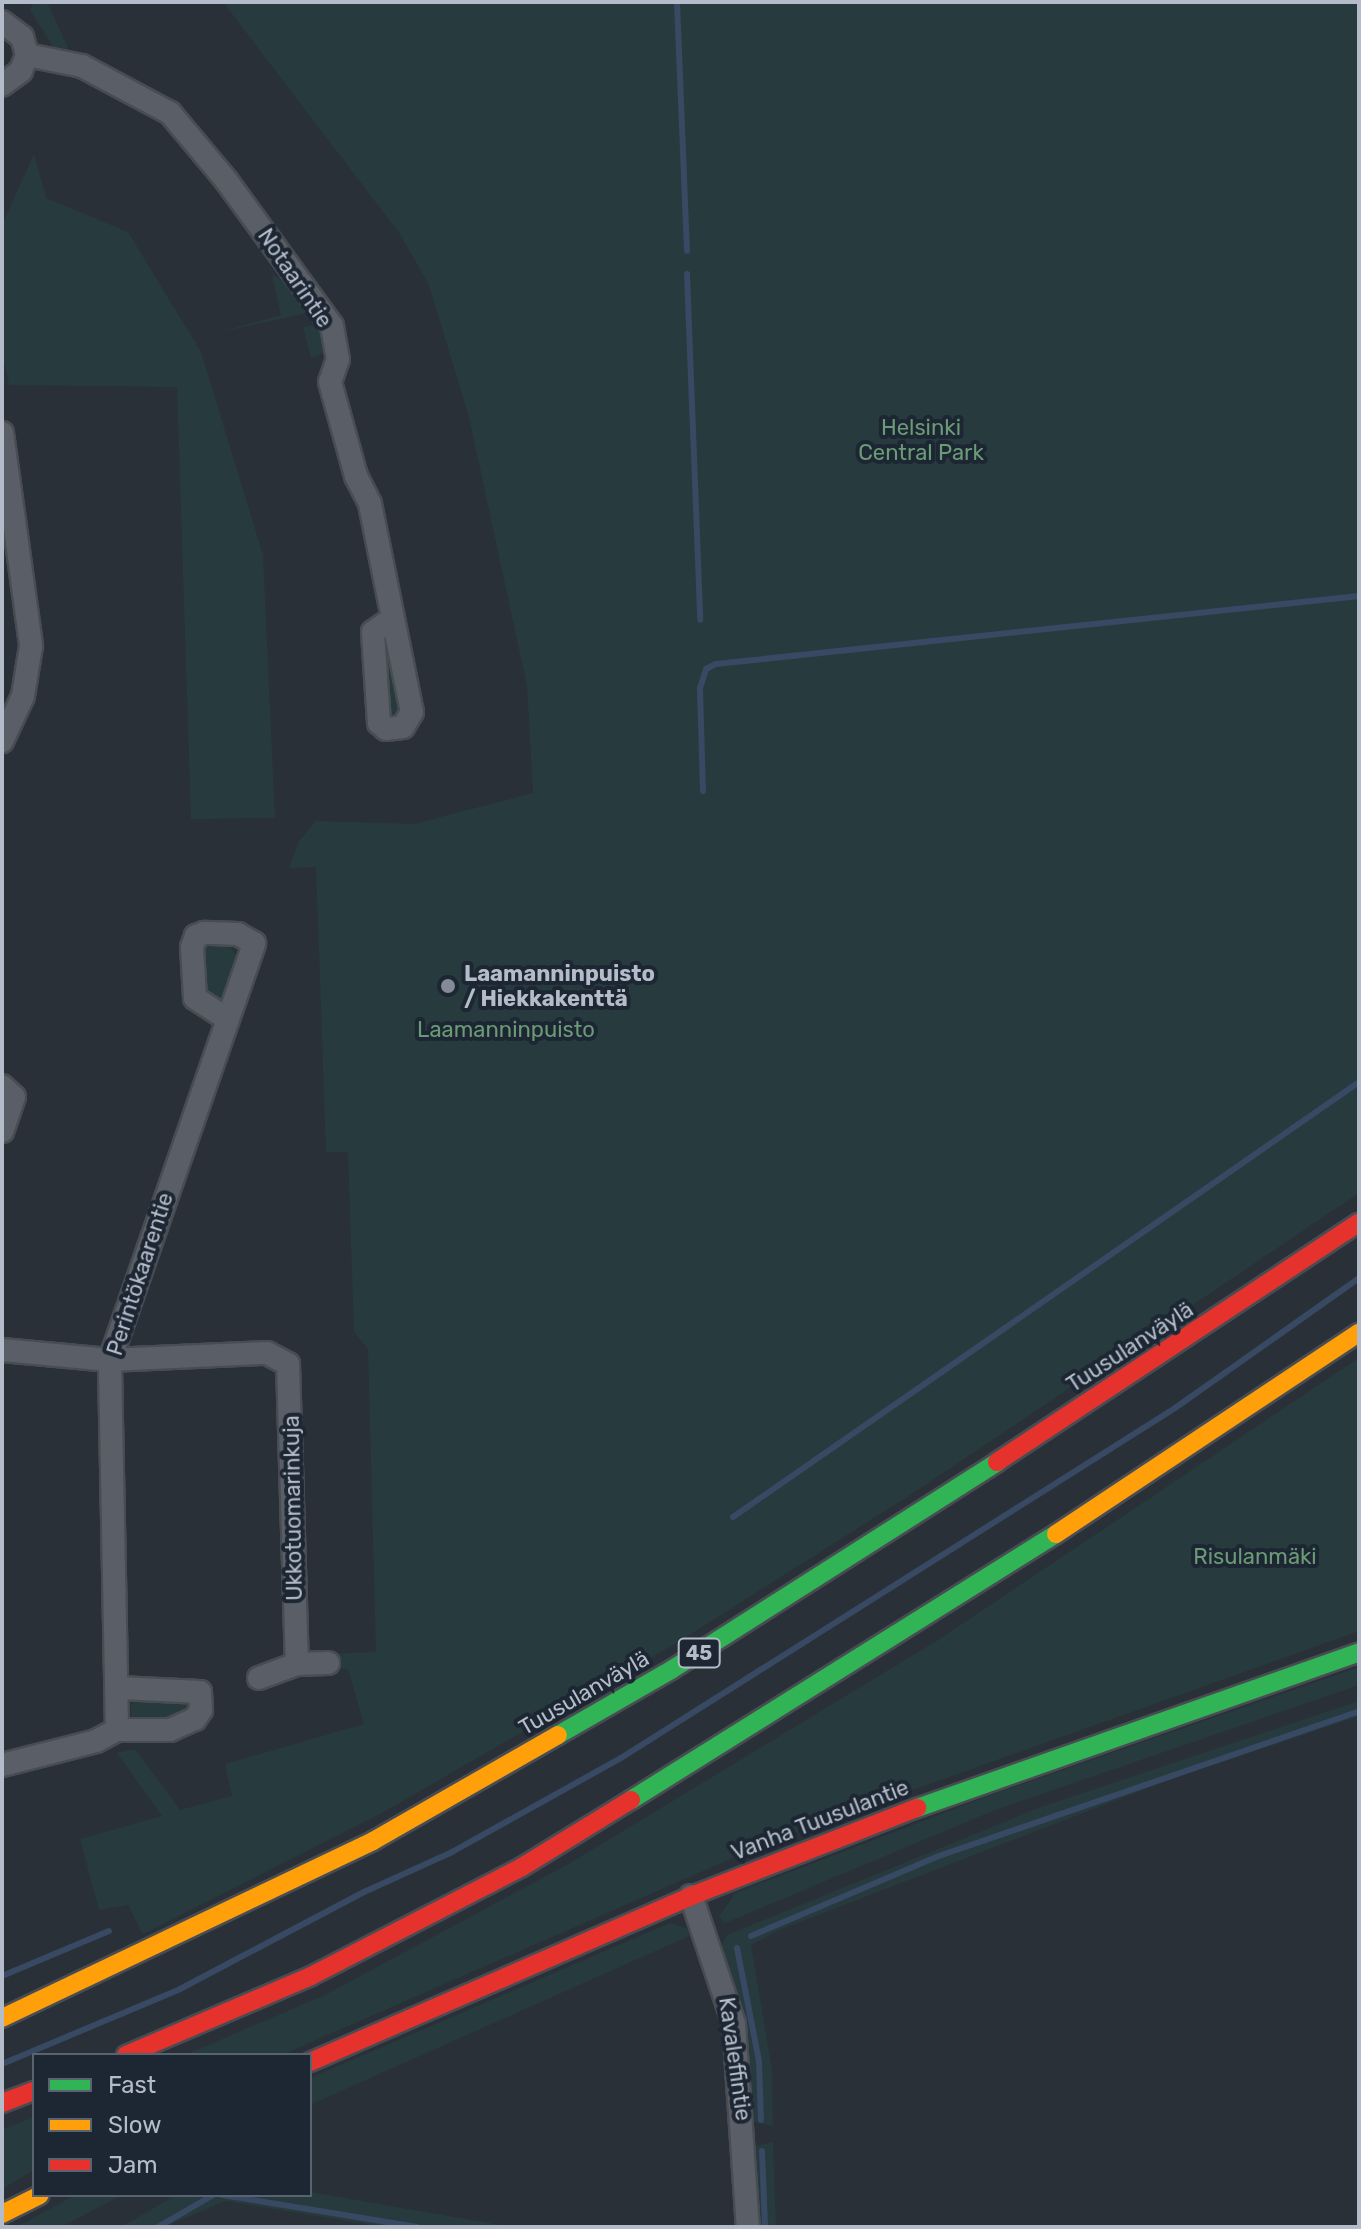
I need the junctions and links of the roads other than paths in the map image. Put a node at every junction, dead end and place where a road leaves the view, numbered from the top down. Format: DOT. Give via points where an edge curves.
graph roads {
  1 [pos="2,22"];
  2 [pos="27,55"];
  3 [pos="2,85"];
  4 [pos="2,433"];
  5 [pos="393,618"];
  6 [pos="2,741"];
  7 [pos="227,1019"];
  8 [pos="2,1086"];
  9 [pos="2,1131"];
  10 [pos="1359,1222"];
  11 [pos="1359,1333"];
  12 [pos="2,1350"];
  13 [pos="110,1360"];
  14 [pos="1359,1652"];
  15 [pos="328,1663"];
  16 [pos="297,1664"];
  17 [pos="259,1678"];
  18 [pos="120,1688"];
  19 [pos="117,1730"];
  20 [pos="2,1765"];
  21 [pos="691,1896"];
  22 [pos="2,2018"];
  23 [pos="131,2053"];
  24 [pos="312,2061"];
  25 [pos="32,2092"];
  26 [pos="2,2103"];
  27 [pos="36,2197"];
  28 [pos="2,2214"];
  29 [pos="748,2227"];
  1 -- 2 [label="street" via="22,37"];
  2 -- 3 [label="street" via="21,71"];
  2 -- 5 [label="street, Notaarintie" via="82,66 170,113 324,314 338,359 330,382 356,476 370,504"];
  4 -- 6 [label="street" via="31,646 23,696"];
  7 -- 13 [label="street, Perintökaarentie"];
  8 -- 9 [label="street" via="14,1097"];
  10 -- 22 [label="main road, Tuusulanväylä / 45" via="885,1536 498,1771 264,1896"];
  11 -- 23 [label="main road" via="928,1619 522,1867 311,1976"];
  12 -- 13 [label="street"];
  13 -- 16 [label="street, Ukkotuomarinkuja" via="278,1356 290,1371"];
  13 -- 18 [label="street, Perintökaarentie"];
  14 -- 21 [label="main road, Vanha Tuusulantie" via="1019,1768"];
  15 -- 16 [label="street"];
  16 -- 17 [label="street"];
  18 -- 19 [label="street, Perintökaarentie"];
  18 -- 19 [label="street" via="190,1689 200,1692 203,1704 195,1719 170,1730"];
  19 -- 20 [label="street" via="96,1741"];
  21 -- 24 [label="main road, Vanha Tuusulantie"];
  21 -- 29 [label="street, Kavaleffintie" via="734,2024"];
  25 -- 26 [label="main road"];
  27 -- 28 [label="main road"];
}
